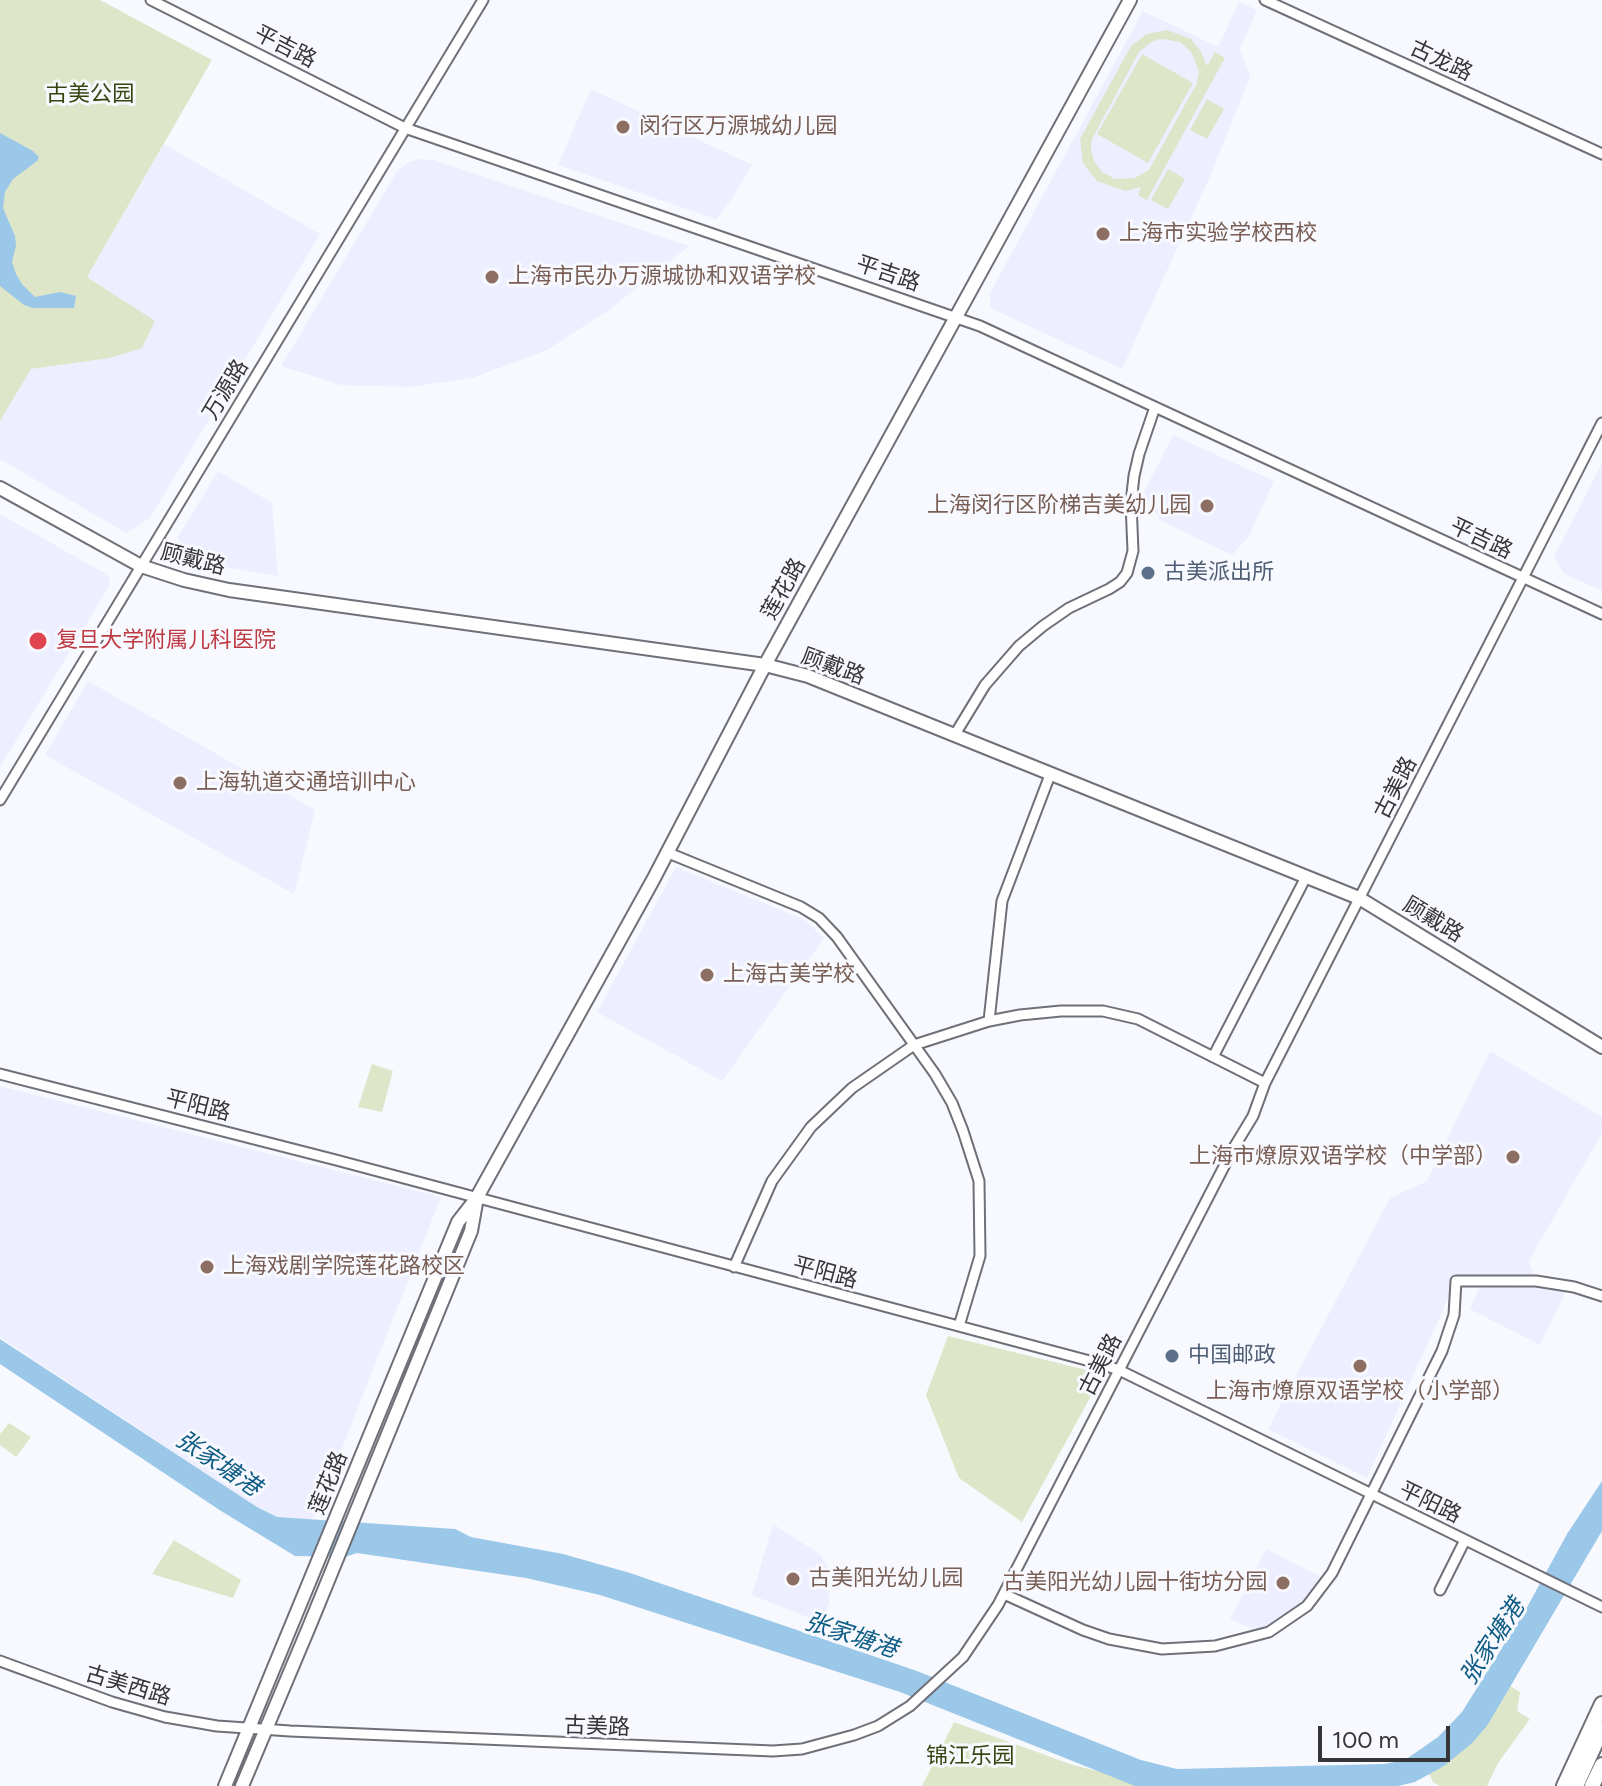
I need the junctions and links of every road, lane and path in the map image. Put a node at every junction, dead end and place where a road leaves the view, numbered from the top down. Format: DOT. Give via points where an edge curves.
graph roads {
  1 [pos="151,0"];
  2 [pos="483,0"];
  3 [pos="1130,0"];
  4 [pos="1265,0"];
  5 [pos="405,128"];
  6 [pos="1602,154"];
  7 [pos="955,316"];
  8 [pos="1155,407"];
  9 [pos="1602,423"];
  10 [pos="0,488"];
  11 [pos="141,566"];
  12 [pos="1523,578"];
  13 [pos="1602,614"];
  14 [pos="765,665"];
  15 [pos="954,736"];
  16 [pos="1050,775"];
  17 [pos="0,800"];
  18 [pos="666,852"];
  19 [pos="1306,877"];
  20 [pos="1359,898"];
  21 [pos="989,1021"];
  22 [pos="914,1045"];
  23 [pos="1602,1047"];
  24 [pos="1213,1057"];
  25 [pos="0,1074"];
  26 [pos="1265,1083"];
  27 [pos="476,1199"];
  28 [pos="734,1267"];
  29 [pos="1602,1296"];
  30 [pos="959,1326"];
  31 [pos="1119,1370"];
  32 [pos="1371,1494"];
  33 [pos="1465,1540"];
  34 [pos="1440,1590"];
  35 [pos="1004,1594"];
  36 [pos="1602,1607"];
  37 [pos="0,1661"];
  38 [pos="1602,1704"];
  39 [pos="249,1728"];
  40 [pos="267,1729"];
  41 [pos="1602,1729"];
  42 [pos="1602,1765"];
  43 [pos="1602,1772"];
  44 [pos="225,1786"];
  45 [pos="242,1786"];
  46 [pos="1564,1786"];
  47 [pos="1576,1786"];
  48 [pos="1594,1786"];
  1 -- 5 [label="street, 平吉路"];
  2 -- 5 [label="street, 万源路"];
  3 -- 7 [label="main road, 莲花路"];
  4 -- 6 [label="street, 古龙路"];
  5 -- 7 [label="street, 平吉路"];
  5 -- 11 [label="street, 万源路"];
  7 -- 8 [label="street, 平吉路"];
  7 -- 14 [label="main road, 莲花路"];
  8 -- 12 [label="street, 平吉路"];
  8 -- 15 [label="street" via="1134,476 1133,551 1127,573 1019,646 985,685"];
  9 -- 12 [label="street, 古美路"];
  10 -- 11 [label="main road, 顾戴路"];
  11 -- 14 [label="main road, 顾戴路" via="229,590"];
  11 -- 17 [label="street, 万源路"];
  12 -- 13 [label="street, 平吉路"];
  12 -- 20 [label="street, 古美路"];
  14 -- 15 [label="main road, 顾戴路" via="808,676"];
  14 -- 18 [label="main road, 莲花路"];
  15 -- 16 [label="main road, 顾戴路"];
  16 -- 19 [label="main road, 顾戴路"];
  16 -- 21 [label="street" via="1002,901"];
  18 -- 22 [label="street" via="819,918"];
  18 -- 27 [label="main road, 莲花路"];
  19 -- 20 [label="main road, 顾戴路"];
  19 -- 24 [label="street"];
  20 -- 23 [label="main road, 顾戴路"];
  20 -- 26 [label="street, 古美路"];
  21 -- 22 [label="street"];
  21 -- 24 [label="street" via="1103,1011 1138,1019"];
  22 -- 28 [label="street" via="852,1088 811,1127 772,1181"];
  22 -- 30 [label="street" via="952,1103 979,1181 980,1256"];
  24 -- 26 [label="street"];
  25 -- 27 [label="street, 平阳路"];
  26 -- 31 [label="street, 古美路" via="1253,1116"];
  27 -- 28 [label="street, 平阳路"];
  27 -- 39 [label="main road, 莲花路" via="458,1222"];
  27 -- 40 [label="main road, 莲花路" via="471,1231"];
  28 -- 30 [label="street, 平阳路"];
  29 -- 32 [label="street" via="1536,1281 1456,1281 1454,1315 1442,1351"];
  30 -- 31 [label="street, 平阳路"];
  31 -- 32 [label="street, 平阳路"];
  31 -- 35 [label="street, 古美路"];
  32 -- 33 [label="street, 平阳路"];
  32 -- 35 [label="street" via="1313,1600 1269,1632 1244,1640 1187,1649 1135,1644 1083,1630"];
  33 -- 34 [label="street"];
  33 -- 36 [label="street, 平阳路"];
  35 -- 40 [label="street, 古美路" via="975,1643 910,1706 878,1726 802,1749"];
  37 -- 39 [label="street, 古美西路" via="145,1712"];
  38 -- 46 [label="main road"];
  39 -- 40 [label="street, 古美路"];
  39 -- 44 [label="main road, 莲花路"];
  40 -- 45 [label="main road, 莲花路"];
  41 -- 47 [label="main road"];
  42 -- 48 [label="main road"];
  43 -- 48 [label="main road"];
}
